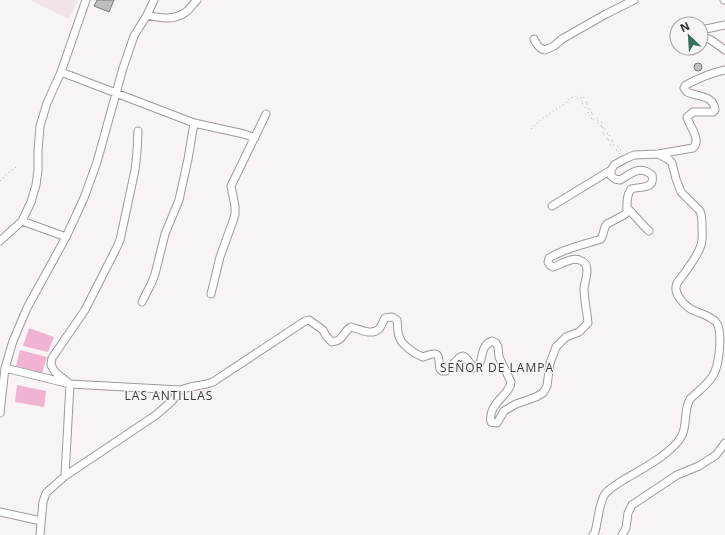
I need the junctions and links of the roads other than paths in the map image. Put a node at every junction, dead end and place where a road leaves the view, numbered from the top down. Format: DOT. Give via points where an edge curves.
graph roads {
  1 [pos="86,0"];
  2 [pos="154,0"];
  3 [pos="197,0"];
  4 [pos="634,0"];
  5 [pos="147,15"];
  6 [pos="725,25"];
  7 [pos="709,28"];
  8 [pos="534,39"];
  9 [pos="709,39"];
  10 [pos="725,50"];
  11 [pos="725,70"];
  12 [pos="61,72"];
  13 [pos="116,92"];
  14 [pos="266,114"];
  15 [pos="194,123"];
  16 [pos="138,131"];
  17 [pos="255,138"];
  18 [pos="658,154"];
  19 [pos="611,170"];
  20 [pos="552,206"];
  21 [pos="627,208"];
  22 [pos="22,222"];
  23 [pos="649,231"];
  24 [pos="66,237"];
  25 [pos="0,241"];
  26 [pos="212,294"];
  27 [pos="142,302"];
  28 [pos="5,368"];
  29 [pos="70,384"];
  30 [pos="180,390"];
  31 [pos="0,413"];
  32 [pos="725,443"];
  33 [pos="65,476"];
  34 [pos="0,512"];
  35 [pos="40,521"];
  36 [pos="40,535"];
  37 [pos="593,535"];
  38 [pos="622,535"];
  1 -- 12 [label="street"];
  2 -- 5 [label="street"];
  3 -- 5 [label="street" via="186,12 174,18"];
  4 -- 8 [label="street" via="548,49 540,48"];
  5 -- 13 [label="street" via="134,36"];
  6 -- 7 [label="street"];
  9 -- 10 [label="street"];
  11 -- 18 [label="street" via="684,86 689,94 709,99 715,110 693,112 687,117 696,140 695,146"];
  12 -- 13 [label="street"];
  12 -- 22 [label="street" via="40,126 36,185"];
  13 -- 15 [label="street"];
  13 -- 24 [label="street" via="97,162"];
  14 -- 17 [label="street"];
  15 -- 17 [label="street"];
  15 -- 27 [label="street" via="179,200 165,234 155,274"];
  16 -- 29 [label="street" via="135,170 120,240 85,310 52,358 51,366 55,372"];
  17 -- 26 [label="street" via="231,186 235,214 220,257"];
  18 -- 19 [label="street" via="634,155"];
  18 -- 37 [label="street" via="672,163 681,192 701,214 701,246 675,287 677,294 691,310 715,321 719,330 720,351 711,379 687,403 686,423 681,438 655,461 606,493"];
  19 -- 20 [label="street"];
  19 -- 21 [label="street" via="612,176 620,180 642,169 652,175 650,185 631,188"];
  21 -- 23 [label="street"];
  21 -- 30 [label="street" via="624,216 606,224 601,239 576,246 549,258 548,262 554,267 571,260 586,264 584,291 588,323 556,347 543,393 504,411 497,423 491,422 490,416 497,401 511,386 511,382 499,357 496,343 487,343 477,368 463,356 446,371 442,371 437,354 423,357 417,355 402,342 398,336 397,320 392,317 385,318 374,332 351,327 337,342 332,342 323,330 310,320 305,321 213,382"];
  22 -- 24 [label="street"];
  22 -- 25 [label="street"];
  24 -- 28 [label="street" via="27,308"];
  28 -- 29 [label="street"];
  28 -- 31 [label="street"];
  29 -- 30 [label="street"];
  29 -- 33 [label="street"];
  30 -- 33 [label="street" via="156,415"];
  32 -- 38 [label="street" via="716,455 699,466 677,475 632,505"];
  33 -- 35 [label="street" via="46,494"];
  34 -- 35 [label="street"];
  35 -- 36 [label="street"];
}
